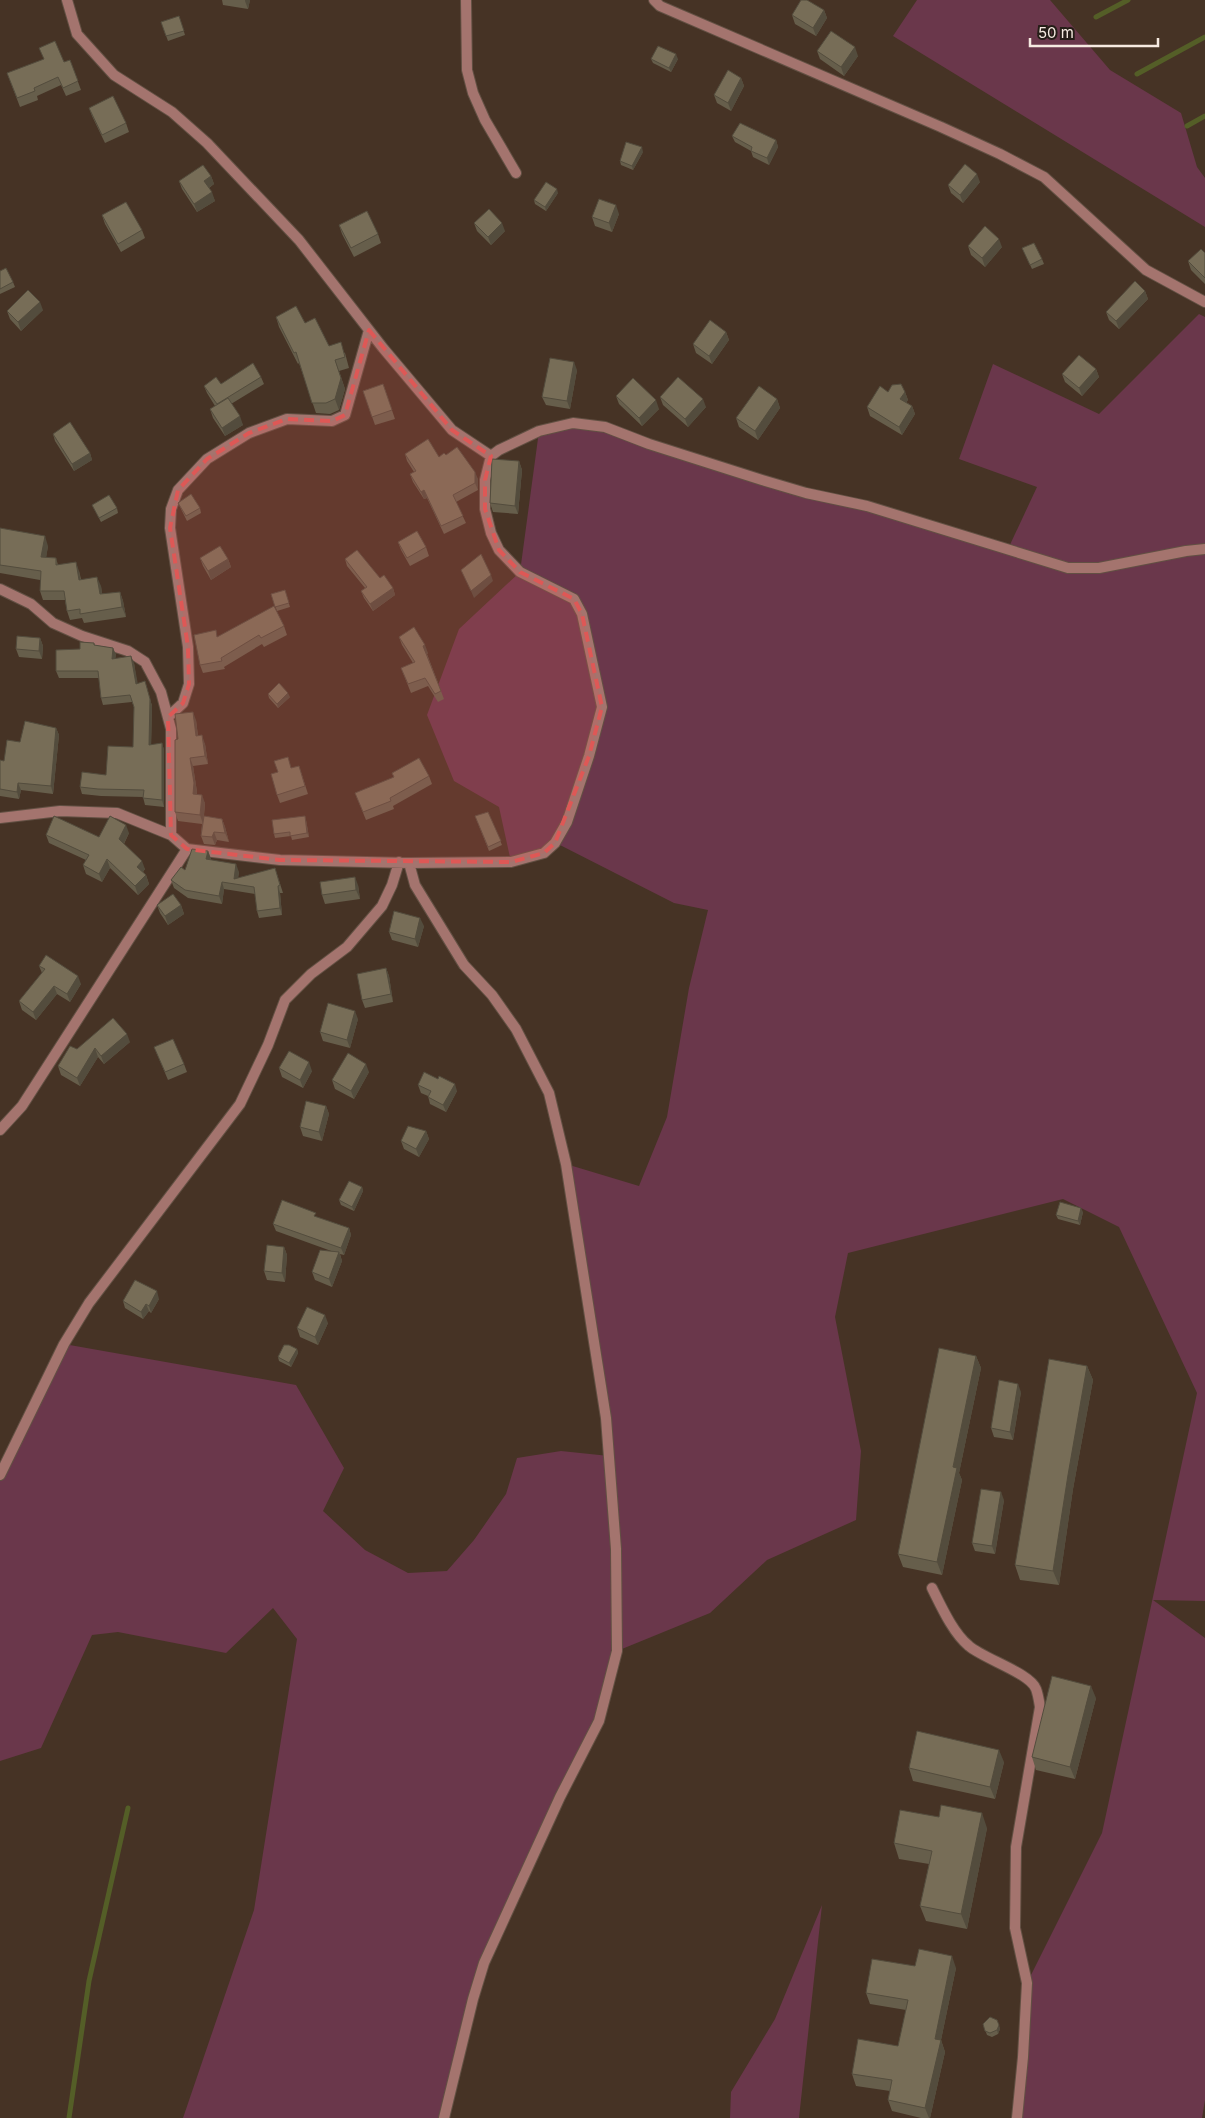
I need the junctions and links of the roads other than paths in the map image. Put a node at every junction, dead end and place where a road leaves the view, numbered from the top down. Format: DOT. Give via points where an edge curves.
graph roads {
  1 [pos="466,0"];
  2 [pos="654,0"];
  3 [pos="66,1"];
  4 [pos="516,172"];
  5 [pos="1205,302"];
  6 [pos="369,330"];
  7 [pos="491,456"];
  8 [pos="1205,549"];
  9 [pos="0,589"];
  10 [pos="168,716"];
  11 [pos="0,818"];
  12 [pos="171,835"];
  13 [pos="186,849"];
  14 [pos="404,862"];
  15 [pos="0,1130"];
  16 [pos="0,1475"];
  17 [pos="932,1588"];
  18 [pos="444,2118"];
  19 [pos="1016,2118"];
  1 -- 4 [label="street" via="467,70 473,93"];
  2 -- 5 [label="street" via="660,6 941,126 1044,177 1146,270"];
  3 -- 6 [label="street" via="77,34 114,74 172,112 207,143 299,240"];
  6 -- 7 [label="street" via="452,430"];
  6 -- 10 [label="street" via="345,415 332,421 287,420 249,433 206,459 178,490 171,509 170,528 188,647 190,684 183,703"];
  7 -- 8 [label="street" via="539,431 574,423 605,427 762,480 867,506 1068,568 1099,568"];
  7 -- 14 [label="street" via="485,480 485,509 491,532 499,550 520,572 574,599 582,614 602,707 567,822 556,843 544,853 511,862"];
  9 -- 10 [label="street" via="31,604 53,622 82,636 128,651 145,662 161,692"];
  10 -- 12 [label="street" via="171,729"];
  11 -- 12 [label="street" via="60,811 117,813"];
  12 -- 13 [label="street"];
  13 -- 14 [label="street" via="280,860"];
  13 -- 15 [label="street" via="22,1106"];
  14 -- 16 [label="street" via="382,906 346,947 311,974 285,1000 240,1104 89,1303 64,1344"];
  14 -- 18 [label="street" via="464,965 492,995 516,1029 548,1093 566,1164 606,1418 616,1549 617,1651 600,1721 560,1797 484,1963"];
  17 -- 19 [label="street" via="948,1619 968,1645 994,1662 1027,1677 1036,1687 1040,1707 1016,1847 1014,1928 1027,1983"];
}
